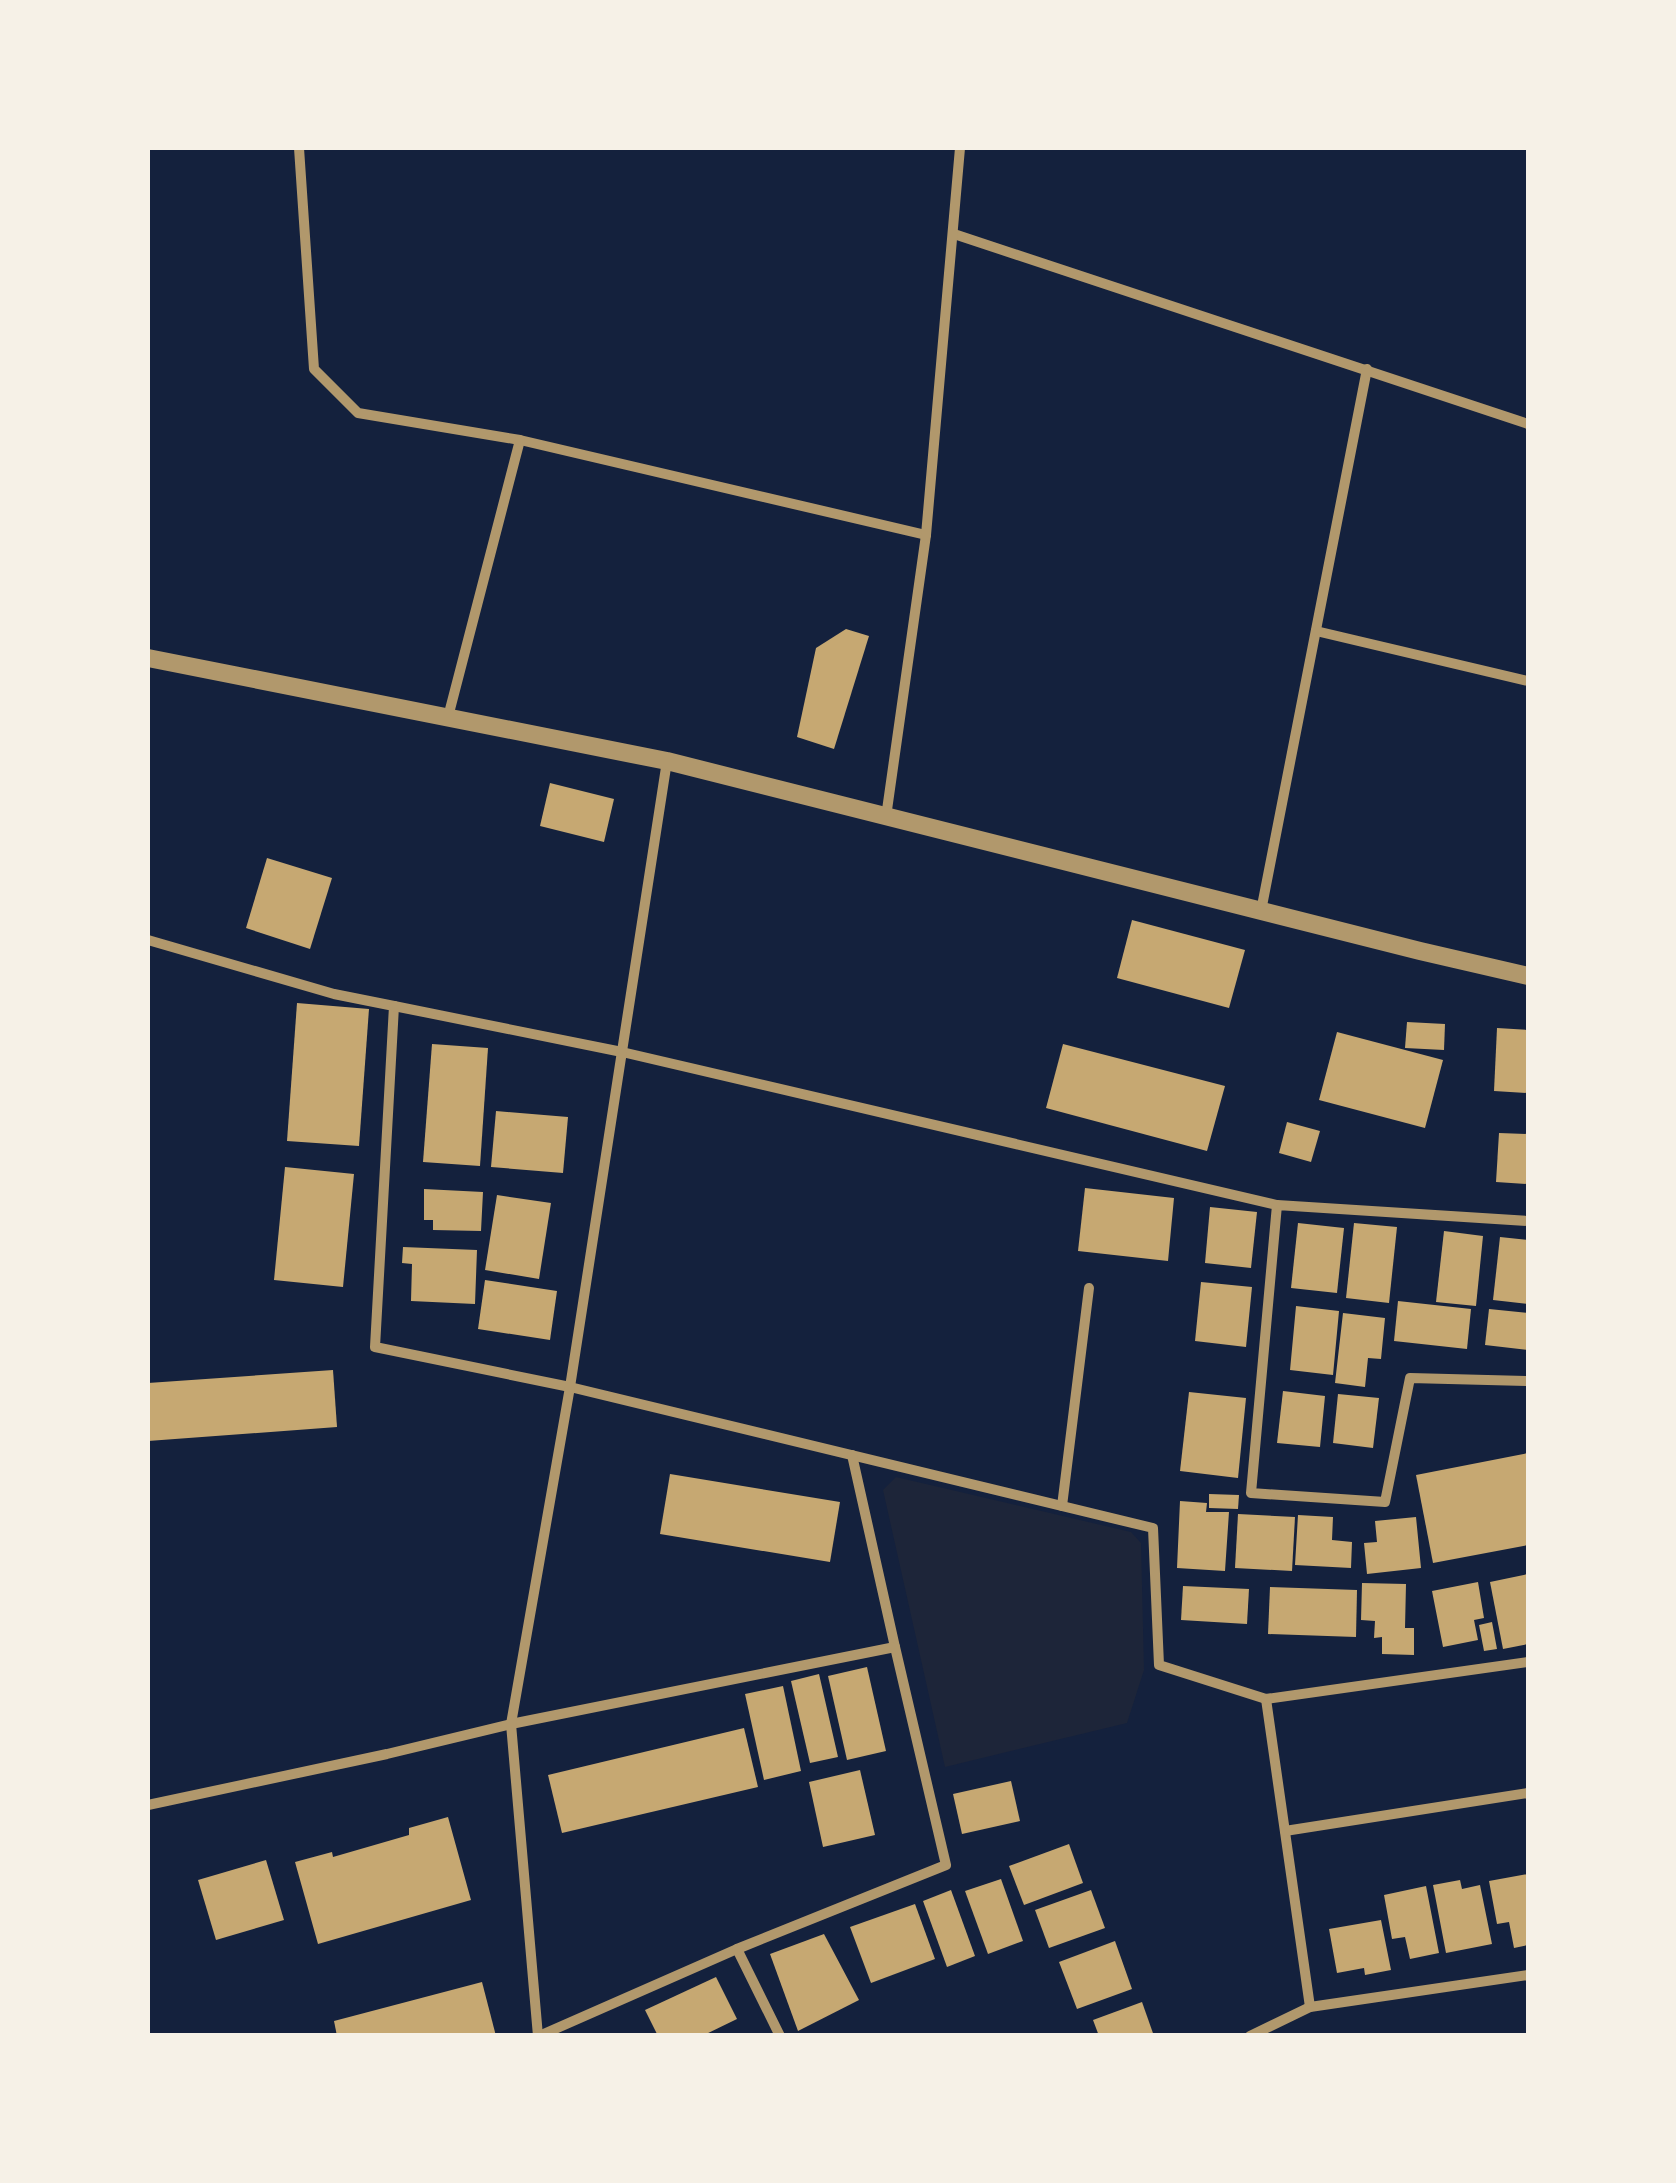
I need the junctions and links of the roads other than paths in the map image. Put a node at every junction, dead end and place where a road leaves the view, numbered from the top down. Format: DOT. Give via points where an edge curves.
graph roads {
  1 [pos="299,148"];
  2 [pos="960,148"];
  3 [pos="954,234"];
  4 [pos="1367,369"];
  5 [pos="1528,424"];
  6 [pos="520,440"];
  7 [pos="926,536"];
  8 [pos="1316,631"];
  9 [pos="148,658"];
  10 [pos="1528,680"];
  11 [pos="448,716"];
  12 [pos="668,762"];
  13 [pos="886,817"];
  14 [pos="1261,911"];
  15 [pos="148,940"];
  16 [pos="1528,976"];
  17 [pos="394,1006"];
  18 [pos="622,1052"];
  19 [pos="1277,1204"];
  20 [pos="1528,1221"];
  21 [pos="1089,1288"];
  22 [pos="1528,1381"];
  23 [pos="570,1387"];
  24 [pos="852,1455"];
  25 [pos="1062,1506"];
  26 [pos="895,1647"];
  27 [pos="1528,1662"];
  28 [pos="1266,1699"];
  29 [pos="512,1724"];
  30 [pos="1528,1793"];
  31 [pos="148,1806"];
  32 [pos="1285,1831"];
  33 [pos="737,1949"];
  34 [pos="1528,1975"];
  35 [pos="1310,2007"];
  36 [pos="538,2036"];
  37 [pos="780,2036"];
  38 [pos="1250,2036"];
  1 -- 6 [label="street" via="314,370 358,413"];
  2 -- 3 [label="street"];
  3 -- 4 [label="street"];
  3 -- 7 [label="street"];
  4 -- 5 [label="street"];
  4 -- 8 [label="street"];
  6 -- 7 [label="street"];
  6 -- 11 [label="street"];
  7 -- 13 [label="street"];
  8 -- 10 [label="street"];
  8 -- 14 [label="street"];
  9 -- 11 [label="street"];
  11 -- 12 [label="street"];
  12 -- 13 [label="street"];
  12 -- 18 [label="street"];
  13 -- 14 [label="street"];
  14 -- 16 [label="street"];
  15 -- 17 [label="street"];
  17 -- 18 [label="street"];
  17 -- 23 [label="street" via="376,1347"];
  18 -- 19 [label="street"];
  18 -- 23 [label="street"];
  19 -- 20 [label="street"];
  19 -- 22 [label="street" via="1251,1492 1385,1502 1410,1378"];
  21 -- 25 [label="street"];
  23 -- 24 [label="street"];
  23 -- 29 [label="street"];
  24 -- 25 [label="street"];
  24 -- 26 [label="street"];
  25 -- 28 [label="street" via="1153,1528 1159,1665"];
  26 -- 29 [label="street"];
  26 -- 33 [label="street" via="946,1865"];
  27 -- 28 [label="street"];
  28 -- 32 [label="street"];
  29 -- 31 [label="street"];
  29 -- 36 [label="street"];
  30 -- 32 [label="street"];
  32 -- 35 [label="street"];
  33 -- 36 [label="street"];
  33 -- 37 [label="street"];
  34 -- 35 [label="street"];
  35 -- 38 [label="street"];
}
